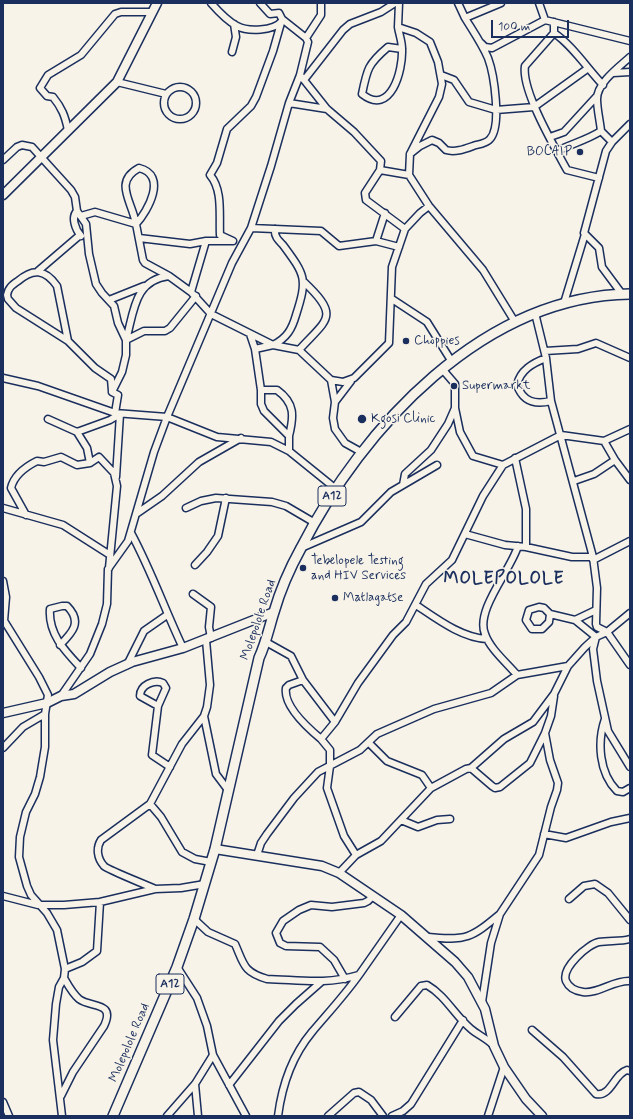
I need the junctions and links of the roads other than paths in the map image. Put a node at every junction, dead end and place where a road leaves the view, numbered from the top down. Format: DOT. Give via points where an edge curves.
graph roads {
  1 [pos="157,3"];
  2 [pos="260,3"];
  3 [pos="322,3"];
  4 [pos="395,3"];
  5 [pos="399,3"];
  6 [pos="458,3"];
  7 [pos="501,3"];
  8 [pos="539,3"];
  9 [pos="215,5"];
  10 [pos="152,12"];
  11 [pos="466,18"];
  12 [pos="545,20"];
  13 [pos="281,21"];
  14 [pos="554,22"];
  15 [pos="234,24"];
  16 [pos="398,27"];
  17 [pos="554,33"];
  18 [pos="306,38"];
  19 [pos="477,39"];
  20 [pos="630,41"];
  21 [pos="402,49"];
  22 [pos="232,52"];
  23 [pos="630,57"];
  24 [pos="587,69"];
  25 [pos="630,72"];
  26 [pos="613,74"];
  27 [pos="441,75"];
  28 [pos="302,78"];
  29 [pos="117,82"];
  30 [pos="603,85"];
  31 [pos="166,94"];
  32 [pos="597,96"];
  33 [pos="289,103"];
  34 [pos="534,106"];
  35 [pos="326,109"];
  36 [pos="496,110"];
  37 [pos="630,124"];
  38 [pos="68,130"];
  39 [pos="601,131"];
  40 [pos="550,137"];
  41 [pos="612,142"];
  42 [pos="557,151"];
  43 [pos="410,154"];
  44 [pos="41,158"];
  45 [pos="3,160"];
  46 [pos="380,170"];
  47 [pos="409,175"];
  48 [pos="599,178"];
  49 [pos="3,195"];
  50 [pos="429,206"];
  51 [pos="79,214"];
  52 [pos="385,214"];
  53 [pos="136,224"];
  54 [pos="251,228"];
  55 [pos="275,229"];
  56 [pos="405,229"];
  57 [pos="585,234"];
  58 [pos="80,235"];
  59 [pos="139,238"];
  60 [pos="206,241"];
  61 [pos="234,241"];
  62 [pos="242,241"];
  63 [pos="376,241"];
  64 [pos="399,247"];
  65 [pos="90,254"];
  66 [pos="38,272"];
  67 [pos="169,276"];
  68 [pos="304,282"];
  69 [pos="144,286"];
  70 [pos="191,292"];
  71 [pos="626,294"];
  72 [pos="196,296"];
  73 [pos="392,299"];
  74 [pos="109,300"];
  75 [pos="564,303"];
  76 [pos="535,313"];
  77 [pos="211,314"];
  78 [pos="515,322"];
  79 [pos="250,334"];
  80 [pos="126,340"];
  81 [pos="68,341"];
  82 [pos="273,345"];
  83 [pos="255,348"];
  84 [pos="299,350"];
  85 [pos="545,351"];
  86 [pos="546,358"];
  87 [pos="630,358"];
  88 [pos="452,362"];
  89 [pos="443,370"];
  90 [pos="3,378"];
  91 [pos="331,380"];
  92 [pos="351,381"];
  93 [pos="261,390"];
  94 [pos="112,392"];
  95 [pos="335,402"];
  96 [pos="551,402"];
  97 [pos="455,408"];
  98 [pos="117,414"];
  99 [pos="166,417"];
  100 [pos="48,418"];
  101 [pos="630,429"];
  102 [pos="77,432"];
  103 [pos="561,435"];
  104 [pos="289,436"];
  105 [pos="241,438"];
  106 [pos="604,440"];
  107 [pos="289,451"];
  108 [pos="363,453"];
  109 [pos="515,458"];
  110 [pos="614,460"];
  111 [pos="90,463"];
  112 [pos="437,465"];
  113 [pos="503,465"];
  114 [pos="116,478"];
  115 [pos="630,480"];
  116 [pos="574,481"];
  117 [pos="403,485"];
  118 [pos="336,489"];
  119 [pos="226,498"];
  120 [pos="3,508"];
  121 [pos="186,508"];
  122 [pos="136,514"];
  123 [pos="26,515"];
  124 [pos="315,523"];
  125 [pos="131,533"];
  126 [pos="464,534"];
  127 [pos="630,541"];
  128 [pos="518,546"];
  129 [pos="526,547"];
  130 [pos="301,548"];
  131 [pos="110,555"];
  132 [pos="593,558"];
  133 [pos="195,564"];
  134 [pos="108,570"];
  135 [pos="3,581"];
  136 [pos="192,594"];
  137 [pos="416,605"];
  138 [pos="596,610"];
  139 [pos="274,612"];
  140 [pos="630,613"];
  141 [pos="550,614"];
  142 [pos="167,615"];
  143 [pos="4,620"];
  144 [pos="575,620"];
  145 [pos="607,632"];
  146 [pos="596,637"];
  147 [pos="209,639"];
  148 [pos="487,639"];
  149 [pos="266,642"];
  150 [pos="60,645"];
  151 [pos="183,648"];
  152 [pos="127,665"];
  153 [pos="630,665"];
  154 [pos="568,666"];
  155 [pos="81,668"];
  156 [pos="517,675"];
  157 [pos="303,680"];
  158 [pos="554,694"];
  159 [pos="60,696"];
  160 [pos="47,703"];
  161 [pos="158,706"];
  162 [pos="3,713"];
  163 [pos="45,714"];
  164 [pos="204,716"];
  165 [pos="605,719"];
  166 [pos="335,722"];
  167 [pos="545,733"];
  168 [pos="321,739"];
  169 [pos="369,743"];
  170 [pos="3,748"];
  171 [pos="330,766"];
  172 [pos="170,767"];
  173 [pos="471,768"];
  174 [pos="630,768"];
  175 [pos="431,788"];
  176 [pos="630,788"];
  177 [pos="228,790"];
  178 [pos="150,804"];
  179 [pos="630,818"];
  180 [pos="450,819"];
  181 [pos="401,820"];
  182 [pos="544,834"];
  183 [pos="215,848"];
  184 [pos="257,855"];
  185 [pos="356,855"];
  186 [pos="211,862"];
  187 [pos="339,872"];
  188 [pos="205,884"];
  189 [pos="155,889"];
  190 [pos="3,896"];
  191 [pos="373,896"];
  192 [pos="569,898"];
  193 [pos="100,902"];
  194 [pos="38,905"];
  195 [pos="500,914"];
  196 [pos="401,915"];
  197 [pos="194,919"];
  198 [pos="630,920"];
  199 [pos="428,937"];
  200 [pos="630,939"];
  201 [pos="177,967"];
  202 [pos="65,969"];
  203 [pos="358,975"];
  204 [pos="64,978"];
  205 [pos="345,979"];
  206 [pos="630,981"];
  207 [pos="321,982"];
  208 [pos="482,1002"];
  209 [pos="395,1017"];
  210 [pos="463,1020"];
  211 [pos="532,1030"];
  212 [pos="494,1046"];
  213 [pos="213,1056"];
  214 [pos="504,1067"];
  215 [pos="630,1071"];
  216 [pos="195,1084"];
  217 [pos="229,1085"];
  218 [pos="61,1096"];
  219 [pos="3,1102"];
  220 [pos="10,1116"];
  221 [pos="62,1116"];
  222 [pos="113,1116"];
  223 [pos="167,1116"];
  224 [pos="198,1116"];
  225 [pos="246,1116"];
  226 [pos="278,1116"];
  227 [pos="328,1116"];
  228 [pos="383,1116"];
  229 [pos="392,1116"];
  230 [pos="488,1116"];
  231 [pos="542,1116"];
  1 -- 10 [label="street"];
  2 -- 13 [label="street" via="270,14 279,13"];
  3 -- 18 [label="street" via="320,15"];
  4 -- 28 [label="street" via="381,12 350,24"];
  5 -- 16 [label="street"];
  6 -- 11 [label="street"];
  7 -- 11 [label="street"];
  8 -- 12 [label="street"];
  9 -- 15 [label="street"];
  10 -- 29 [label="street"];
  10 -- 38 [label="street" via="115,14 81,55 48,75 40,88 47,96 53,97 60,106"];
  11 -- 19 [label="street"];
  12 -- 14 [label="street"];
  12 -- 19 [label="street" via="492,48 485,47"];
  13 -- 15 [label="street" via="267,28 252,29"];
  13 -- 18 [label="street"];
  13 -- 61 [label="street" via="256,97 251,106 227,130 217,163 210,175 216,182 220,202 220,235"];
  14 -- 17 [label="street"];
  14 -- 20 [label="street"];
  15 -- 22 [label="street" via="236,37"];
  16 -- 21 [label="street"];
  16 -- 27 [label="street" via="416,33 430,42"];
  17 -- 24 [label="street" via="566,42"];
  17 -- 34 [label="street" via="525,66"];
  18 -- 28 [label="street" via="308,42"];
  19 -- 36 [label="street" via="488,58 495,84"];
  21 -- 21 [label="street" via="396,85 391,93 378,101 370,100 362,94 366,72 373,59 388,47"];
  23 -- 26 [label="street"];
  24 -- 30 [label="street"];
  24 -- 34 [label="street"];
  25 -- 26 [label="street"];
  26 -- 30 [label="street"];
  27 -- 36 [label="street" via="454,80 469,102"];
  27 -- 43 [label="street" via="442,84 438,97"];
  28 -- 33 [label="street"];
  28 -- 35 [label="street"];
  29 -- 31 [label="street"];
  29 -- 38 [label="street"];
  30 -- 32 [label="street"];
  31 -- 31 [label="street" via="164,107 172,117 184,119 194,111 196,99 189,89 176,87"];
  32 -- 39 [label="street"];
  32 -- 40 [label="street" via="564,132"];
  33 -- 35 [label="street"];
  33 -- 54 [label="street"];
  34 -- 36 [label="street"];
  34 -- 40 [label="street"];
  35 -- 46 [label="street" via="354,132 381,161"];
  36 -- 43 [label="street" via="494,131 490,140 451,152 432,140"];
  37 -- 41 [label="street"];
  38 -- 44 [label="street"];
  39 -- 41 [label="street"];
  39 -- 42 [label="street"];
  40 -- 42 [label="street"];
  41 -- 48 [label="street" via="606,151"];
  42 -- 48 [label="street" via="567,170"];
  43 -- 47 [label="street"];
  44 -- 45 [label="street" via="32,147 22,145"];
  44 -- 49 [label="street"];
  44 -- 51 [label="street" via="71,190"];
  46 -- 47 [label="street"];
  46 -- 52 [label="street" via="364,196"];
  47 -- 50 [label="street"];
  48 -- 57 [label="street"];
  50 -- 56 [label="street"];
  50 -- 78 [label="street" via="483,270"];
  51 -- 53 [label="street" via="95,212"];
  51 -- 58 [label="street" via="74,218"];
  51 -- 65 [label="street" via="86,224"];
  52 -- 56 [label="street"];
  52 -- 63 [label="street"];
  53 -- 53 [label="street" via="125,181 139,168 146,169 153,178 154,187 148,208"];
  53 -- 59 [label="street"];
  54 -- 55 [label="street"];
  54 -- 62 [label="street"];
  55 -- 63 [label="street" via="321,231 338,246"];
  55 -- 68 [label="street" via="276,237 298,266"];
  56 -- 64 [label="street"];
  57 -- 71 [label="street" via="599,248 602,267"];
  57 -- 75 [label="street"];
  58 -- 65 [label="street"];
  58 -- 66 [label="street"];
  59 -- 60 [label="street" via="190,244"];
  59 -- 67 [label="street" via="143,260 148,266"];
  60 -- 61 [label="street"];
  60 -- 70 [label="street"];
  61 -- 62 [label="street"];
  62 -- 77 [label="street"];
  63 -- 64 [label="street"];
  64 -- 73 [label="street" via="391,270"];
  65 -- 74 [label="street" via="96,284"];
  66 -- 81 [label="street" via="57,286"];
  66 -- 81 [label="street" via="30,272 12,285 8,290 8,299 26,315"];
  67 -- 69 [label="street" via="154,279"];
  67 -- 70 [label="street"];
  68 -- 82 [label="street" via="302,298 292,329 281,341"];
  68 -- 84 [label="street" via="321,299 327,310 327,318 322,327"];
  69 -- 74 [label="street"];
  69 -- 80 [label="street" via="137,299"];
  70 -- 72 [label="street"];
  71 -- 75 [label="main road, Molepolole Road / A12"];
  72 -- 77 [label="street"];
  72 -- 80 [label="street" via="170,328 165,331 144,331"];
  73 -- 88 [label="street" via="427,322"];
  73 -- 92 [label="street" via="389,343"];
  74 -- 80 [label="street" via="114,306"];
  75 -- 76 [label="main road, Molepolole Road / A12"];
  76 -- 78 [label="main road, Molepolole Road / A12"];
  76 -- 85 [label="street"];
  77 -- 79 [label="street"];
  77 -- 99 [label="street"];
  78 -- 88 [label="main road, Molepolole Road / A12" via="486,337"];
  79 -- 82 [label="street"];
  79 -- 83 [label="street"];
  80 -- 94 [label="street" via="122,372"];
  81 -- 94 [label="street" via="94,368 110,379"];
  82 -- 83 [label="street"];
  82 -- 84 [label="street"];
  83 -- 93 [label="street"];
  84 -- 91 [label="street"];
  85 -- 86 [label="street"];
  85 -- 87 [label="street" via="578,349 596,344"];
  86 -- 96 [label="street"];
  86 -- 96 [label="street" via="528,367 517,385 522,395 532,403"];
  88 -- 89 [label="main road, Molepolole Road / A12"];
  89 -- 97 [label="street" via="455,384"];
  89 -- 108 [label="main road, Molepolole Road / A12" via="398,412"];
  90 -- 98 [label="street" via="38,386"];
  91 -- 92 [label="street"];
  91 -- 95 [label="street"];
  92 -- 95 [label="street"];
  93 -- 104 [label="street" via="262,407"];
  93 -- 104 [label="street" via="276,390 289,401 292,417"];
  94 -- 98 [label="street" via="118,395"];
  95 -- 108 [label="street" via="335,428 345,443"];
  96 -- 103 [label="street"];
  97 -- 113 [label="street" via="460,432 473,456"];
  97 -- 117 [label="street" via="431,450 405,474"];
  98 -- 99 [label="street"];
  98 -- 102 [label="street" via="110,420"];
  98 -- 114 [label="street"];
  99 -- 105 [label="street" via="210,435"];
  99 -- 122 [label="street"];
  100 -- 102 [label="street"];
  101 -- 106 [label="street"];
  102 -- 111 [label="street" via="87,448"];
  103 -- 106 [label="street"];
  103 -- 109 [label="street"];
  103 -- 116 [label="street"];
  104 -- 107 [label="street"];
  105 -- 107 [label="street" via="271,442"];
  105 -- 122 [label="street" via="200,462 162,496"];
  106 -- 110 [label="street"];
  107 -- 118 [label="street"];
  108 -- 118 [label="main road, Molepolole Road / A12"];
  109 -- 113 [label="street"];
  109 -- 129 [label="street" via="526,509"];
  110 -- 115 [label="street"];
  110 -- 116 [label="street" via="594,474"];
  111 -- 114 [label="street" via="99,457 110,467"];
  111 -- 123 [label="street" via="77,465 57,457 44,462 37,461 23,470 13,480 11,488"];
  112 -- 117 [label="street"];
  113 -- 126 [label="street" via="483,496"];
  114 -- 131 [label="street" via="117,493"];
  116 -- 132 [label="street"];
  117 -- 130 [label="street" via="385,497 361,522"];
  118 -- 124 [label="main road, Molepolole Road / A12"];
  119 -- 121 [label="street" via="201,501"];
  119 -- 124 [label="street" via="279,503"];
  119 -- 133 [label="street" via="218,536"];
  120 -- 123 [label="street"];
  122 -- 125 [label="street"];
  123 -- 131 [label="street" via="62,525"];
  124 -- 130 [label="main road, Molepolole Road / A12"];
  125 -- 134 [label="street" via="126,545"];
  125 -- 142 [label="street" via="148,565"];
  126 -- 128 [label="street" via="505,546"];
  126 -- 137 [label="street" via="452,560 426,584"];
  127 -- 132 [label="street"];
  128 -- 129 [label="street"];
  128 -- 148 [label="street" via="515,557 487,605 483,630"];
  129 -- 132 [label="street" via="572,557"];
  130 -- 139 [label="main road, Molepolole Road / A12"];
  131 -- 134 [label="street"];
  132 -- 138 [label="street" via="597,588"];
  134 -- 155 [label="street" via="105,613 90,654"];
  135 -- 143 [label="street" via="6,597"];
  136 -- 147 [label="street" via="211,607"];
  137 -- 148 [label="street" via="451,628 479,639"];
  137 -- 166 [label="street" via="406,622 393,634 358,683"];
  138 -- 144 [label="street"];
  138 -- 145 [label="street" via="597,627"];
  139 -- 147 [label="street"];
  139 -- 149 [label="main road, Molepolole Road / A12"];
  140 -- 145 [label="street"];
  141 -- 144 [label="street"];
  142 -- 151 [label="street"];
  142 -- 152 [label="street" via="144,631"];
  143 -- 160 [label="street" via="45,687"];
  144 -- 146 [label="street"];
  145 -- 146 [label="street"];
  145 -- 153 [label="street"];
  146 -- 154 [label="street"];
  146 -- 165 [label="street" via="593,649"];
  147 -- 151 [label="street"];
  147 -- 164 [label="street" via="210,685"];
  148 -- 156 [label="street"];
  149 -- 157 [label="street" via="291,656"];
  149 -- 177 [label="main road, Molepolole Road / A12" via="259,658"];
  150 -- 150 [label="street" via="49,619 50,609 67,606 73,614 75,628"];
  150 -- 155 [label="street"];
  151 -- 152 [label="street"];
  152 -- 159 [label="street" via="110,672 74,694"];
  154 -- 156 [label="street"];
  154 -- 158 [label="street"];
  155 -- 159 [label="street"];
  156 -- 169 [label="street" via="491,693 434,708 382,731"];
  157 -- 166 [label="street"];
  157 -- 168 [label="street" via="289,685 286,688 287,695 301,722"];
  158 -- 167 [label="street"];
  158 -- 173 [label="street" via="533,722 504,739"];
  159 -- 160 [label="street"];
  160 -- 162 [label="street"];
  160 -- 163 [label="street"];
  161 -- 161 [label="street" via="141,698 139,693 147,684 160,681 166,688"];
  161 -- 172 [label="street" via="152,755"];
  163 -- 170 [label="street" via="23,727"];
  163 -- 194 [label="street" via="46,737 39,781 26,812 20,837 19,857 27,886"];
  164 -- 172 [label="street" via="189,733"];
  164 -- 177 [label="street" via="216,774"];
  165 -- 174 [label="street" via="612,738"];
  165 -- 176 [label="street" via="601,747 604,767 617,791 623,792"];
  166 -- 168 [label="street"];
  167 -- 173 [label="street" via="530,763 500,787 495,788"];
  167 -- 182 [label="street" via="558,783"];
  168 -- 171 [label="street" via="330,750"];
  169 -- 171 [label="street"];
  169 -- 175 [label="street" via="387,761 422,776"];
  171 -- 184 [label="street" via="318,772 294,798 260,843"];
  171 -- 185 [label="street" via="327,788 344,836"];
  172 -- 178 [label="street"];
  173 -- 175 [label="street"];
  175 -- 181 [label="street"];
  177 -- 183 [label="main road, Molepolole Road / A12"];
  178 -- 186 [label="street" via="182,852 195,859"];
  178 -- 189 [label="street" via="101,840 97,846 104,866"];
  179 -- 182 [label="street" via="566,838"];
  180 -- 181 [label="street" via="437,820 418,827"];
  181 -- 185 [label="street" via="381,841"];
  182 -- 195 [label="street" via="535,863"];
  183 -- 184 [label="street"];
  183 -- 186 [label="main road, Molepolole Road / A12"];
  184 -- 187 [label="street" via="322,866"];
  185 -- 187 [label="street"];
  186 -- 188 [label="main road, Molepolole Road / A12"];
  187 -- 191 [label="street"];
  188 -- 189 [label="street"];
  188 -- 197 [label="main road, Molepolole Road / A12"];
  189 -- 193 [label="street"];
  190 -- 194 [label="street"];
  191 -- 196 [label="street"];
  191 -- 205 [label="street" via="364,902 304,908 283,921 276,933 280,943 286,946 320,947 334,960"];
  192 -- 198 [label="street" via="584,886 595,884 608,894"];
  193 -- 194 [label="street"];
  193 -- 202 [label="street" via="97,951 82,962"];
  194 -- 202 [label="street" via="47,913 57,930"];
  195 -- 199 [label="street" via="468,938 452,940"];
  195 -- 208 [label="street" via="491,943"];
  196 -- 199 [label="street"];
  196 -- 203 [label="street"];
  197 -- 201 [label="main road, Molepolole Road / A12"];
  197 -- 207 [label="street" via="208,932 235,944 243,964 260,977 267,980"];
  199 -- 208 [label="street" via="462,969"];
  200 -- 206 [label="street" via="591,945 566,970 565,976 572,988 584,993 621,981"];
  201 -- 213 [label="street" via="197,998 207,1026"];
  201 -- 222 [label="main road, Molepolole Road / A12"];
  202 -- 204 [label="street"];
  203 -- 205 [label="street"];
  203 -- 226 [label="street" via="341,1000 312,1032 294,1059 282,1092"];
  204 -- 218 [label="street" via="59,987 53,1040"];
  204 -- 218 [label="street" via="80,1000 102,1007 107,1017"];
  205 -- 207 [label="street"];
  207 -- 217 [label="street" via="279,1021"];
  208 -- 212 [label="street"];
  209 -- 210 [label="street" via="421,986 427,984 449,1003"];
  210 -- 212 [label="street" via="471,1030 486,1037"];
  210 -- 229 [label="street" via="411,1104"];
  211 -- 215 [label="street" via="566,1060 596,1094 606,1092 621,1073"];
  212 -- 214 [label="street"];
  213 -- 216 [label="street"];
  213 -- 217 [label="street"];
  214 -- 230 [label="street"];
  214 -- 231 [label="street" via="526,1099"];
  216 -- 223 [label="street"];
  216 -- 224 [label="street"];
  217 -- 225 [label="street"];
  218 -- 221 [label="street"];
  219 -- 220 [label="street"];
  227 -- 228 [label="street" via="354,1093 359,1092 371,1100"];
}
